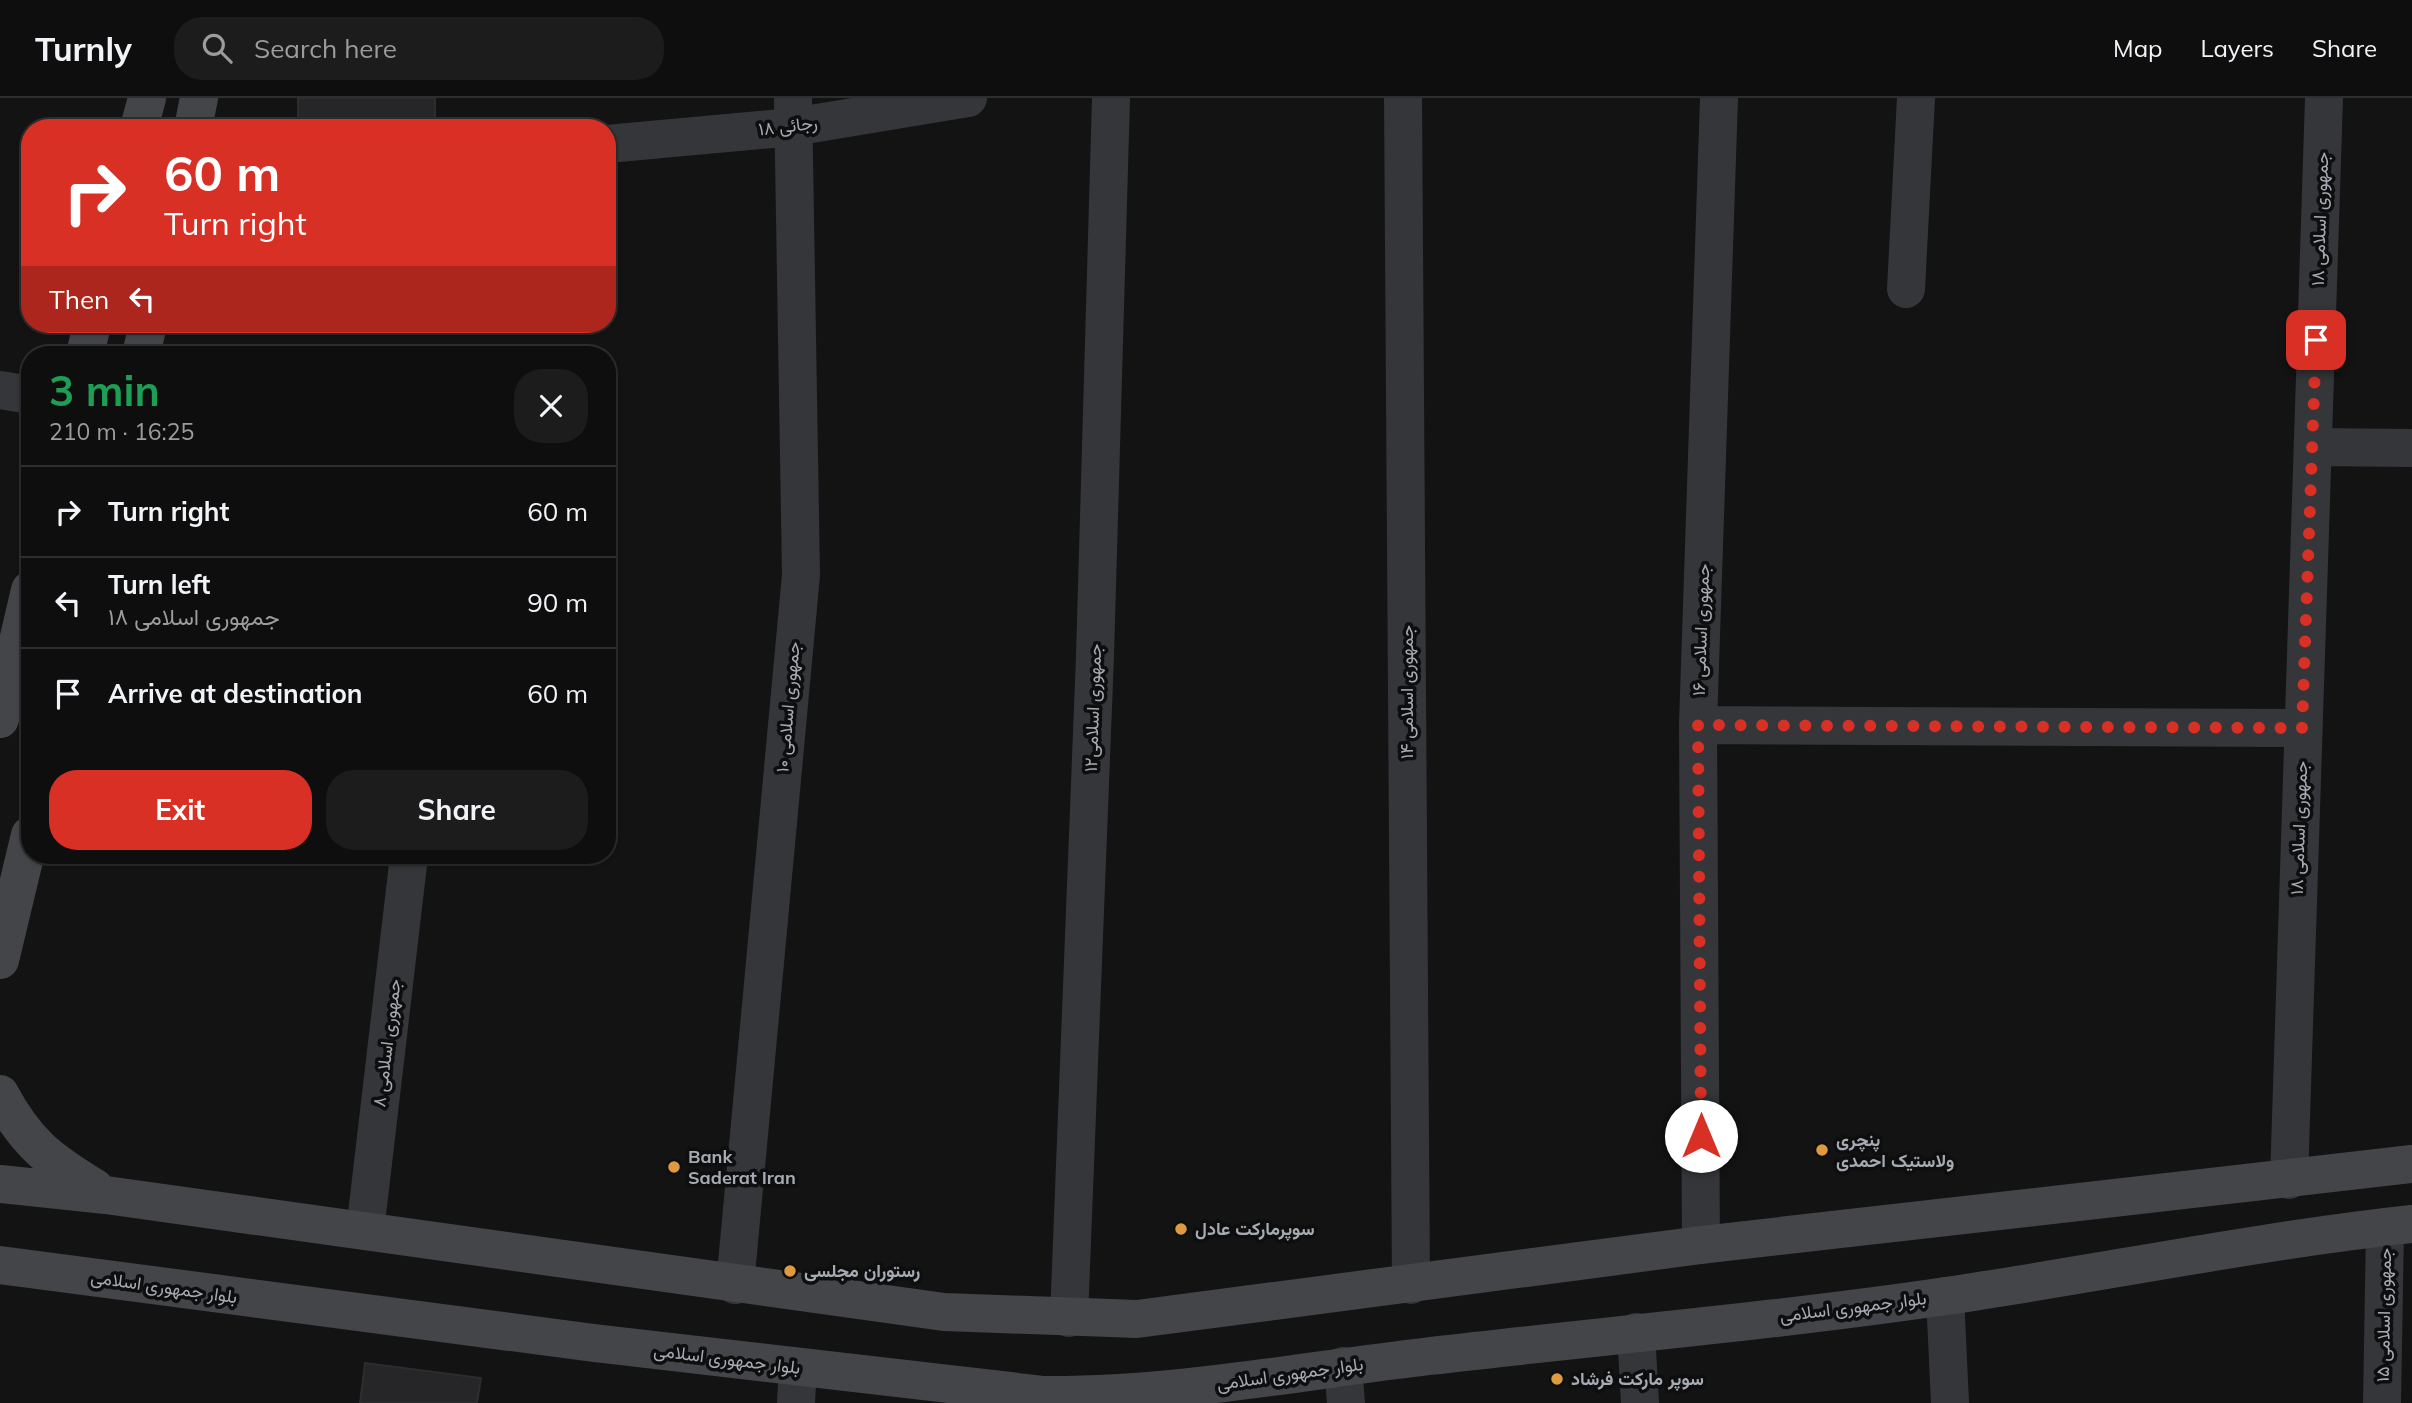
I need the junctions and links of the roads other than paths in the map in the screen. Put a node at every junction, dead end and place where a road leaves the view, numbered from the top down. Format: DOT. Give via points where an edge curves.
graph roads {
  1 [pos="146,98"];
  2 [pos="199,98"];
  3 [pos="968,98"];
  4 [pos="1111,98"];
  5 [pos="1403,98"];
  6 [pos="1719,98"];
  7 [pos="1916,98"];
  8 [pos="2324,98"];
  9 [pos="793,113"];
  10 [pos="141,119"];
  11 [pos="194,119"];
  12 [pos="616,142"];
  13 [pos="1906,289"];
  14 [pos="0,390"];
  15 [pos="21,394"];
  16 [pos="2313,447"];
  17 [pos="2412,448"];
  18 [pos="21,629"];
  19 [pos="0,719"];
  20 [pos="1698,725"];
  21 [pos="2302,728"];
  22 [pos="23,864"];
  23 [pos="408,864"];
  24 [pos="0,960"];
  25 [pos="0,1094"];
  26 [pos="2412,1164"];
  27 [pos="2289,1180"];
  28 [pos="0,1184"];
  29 [pos="106,1195"];
  30 [pos="2398,1225"];
  31 [pos="365,1231"];
  32 [pos="1701,1245"];
  33 [pos="3,1267"];
  34 [pos="735,1285"];
  35 [pos="1410,1285"];
  36 [pos="1945,1296"];
  37 [pos="1069,1318"];
  38 [pos="1636,1332"];
  39 [pos="797,1385"];
  40 [pos="1345,1385"];
  41 [pos="1080,1399"];
  42 [pos="1640,1403"];
  43 [pos="1950,1403"];
  44 [pos="2382,1403"];
  1 -- 10 [label="main road"];
  2 -- 11 [label="main road"];
  3 -- 9 [label="street, رجائی ۱۸"];
  4 -- 37 [label="street, جمهوری اسلامی۱۲"];
  5 -- 35 [label="street, جمهوری اسلامی ۱۴"];
  6 -- 20 [label="street, جمهوری اسلامی ۱۶"];
  7 -- 13 [label="street"];
  8 -- 16 [label="street, جمهوری اسلامی ۱۸"];
  9 -- 12 [label="street, رجائی ۱۸"];
  9 -- 34 [label="street, جمهوری اسلامی ۱۰" via="800,575"];
  14 -- 15 [label="street"];
  16 -- 17 [label="street"];
  16 -- 21 [label="street, جمهوری اسلامی ۱۸"];
  18 -- 19 [label="main road"];
  20 -- 21 [label="street"];
  20 -- 32 [label="street, جمهوری اسلامی ۱۶"];
  21 -- 27 [label="street, جمهوری اسلامی ۱۸"];
  22 -- 24 [label="main road"];
  23 -- 31 [label="street, جمهوری اسلامی ۸"];
  25 -- 29 [label="main road" via="16,1123 50,1161"];
  26 -- 27 [label="main road"];
  27 -- 32 [label="main road"];
  28 -- 29 [label="main road"];
  29 -- 31 [label="main road"];
  30 -- 36 [label="main road, بلوار جمهوری اسلامی"];
  30 -- 44 [label="street, جمهوری اسلامی ۱۵"];
  31 -- 34 [label="main road"];
  32 -- 35 [label="main road"];
  33 -- 39 [label="main road, بلوار جمهوری اسلامی" via="594,1343"];
  34 -- 37 [label="main road" via="944,1312"];
  35 -- 37 [label="main road" via="1137,1318"];
  36 -- 38 [label="main road, بلوار جمهوری اسلامی"];
  36 -- 43 [label="street"];
  38 -- 40 [label="main road, بلوار جمهوری اسلامی"];
  38 -- 42 [label="street"];
  39 -- 41 [label="main road, بلوار جمهوری اسلامی"];
  40 -- 41 [label="main road, بلوار جمهوری اسلامی" via="1187,1389"];
}
